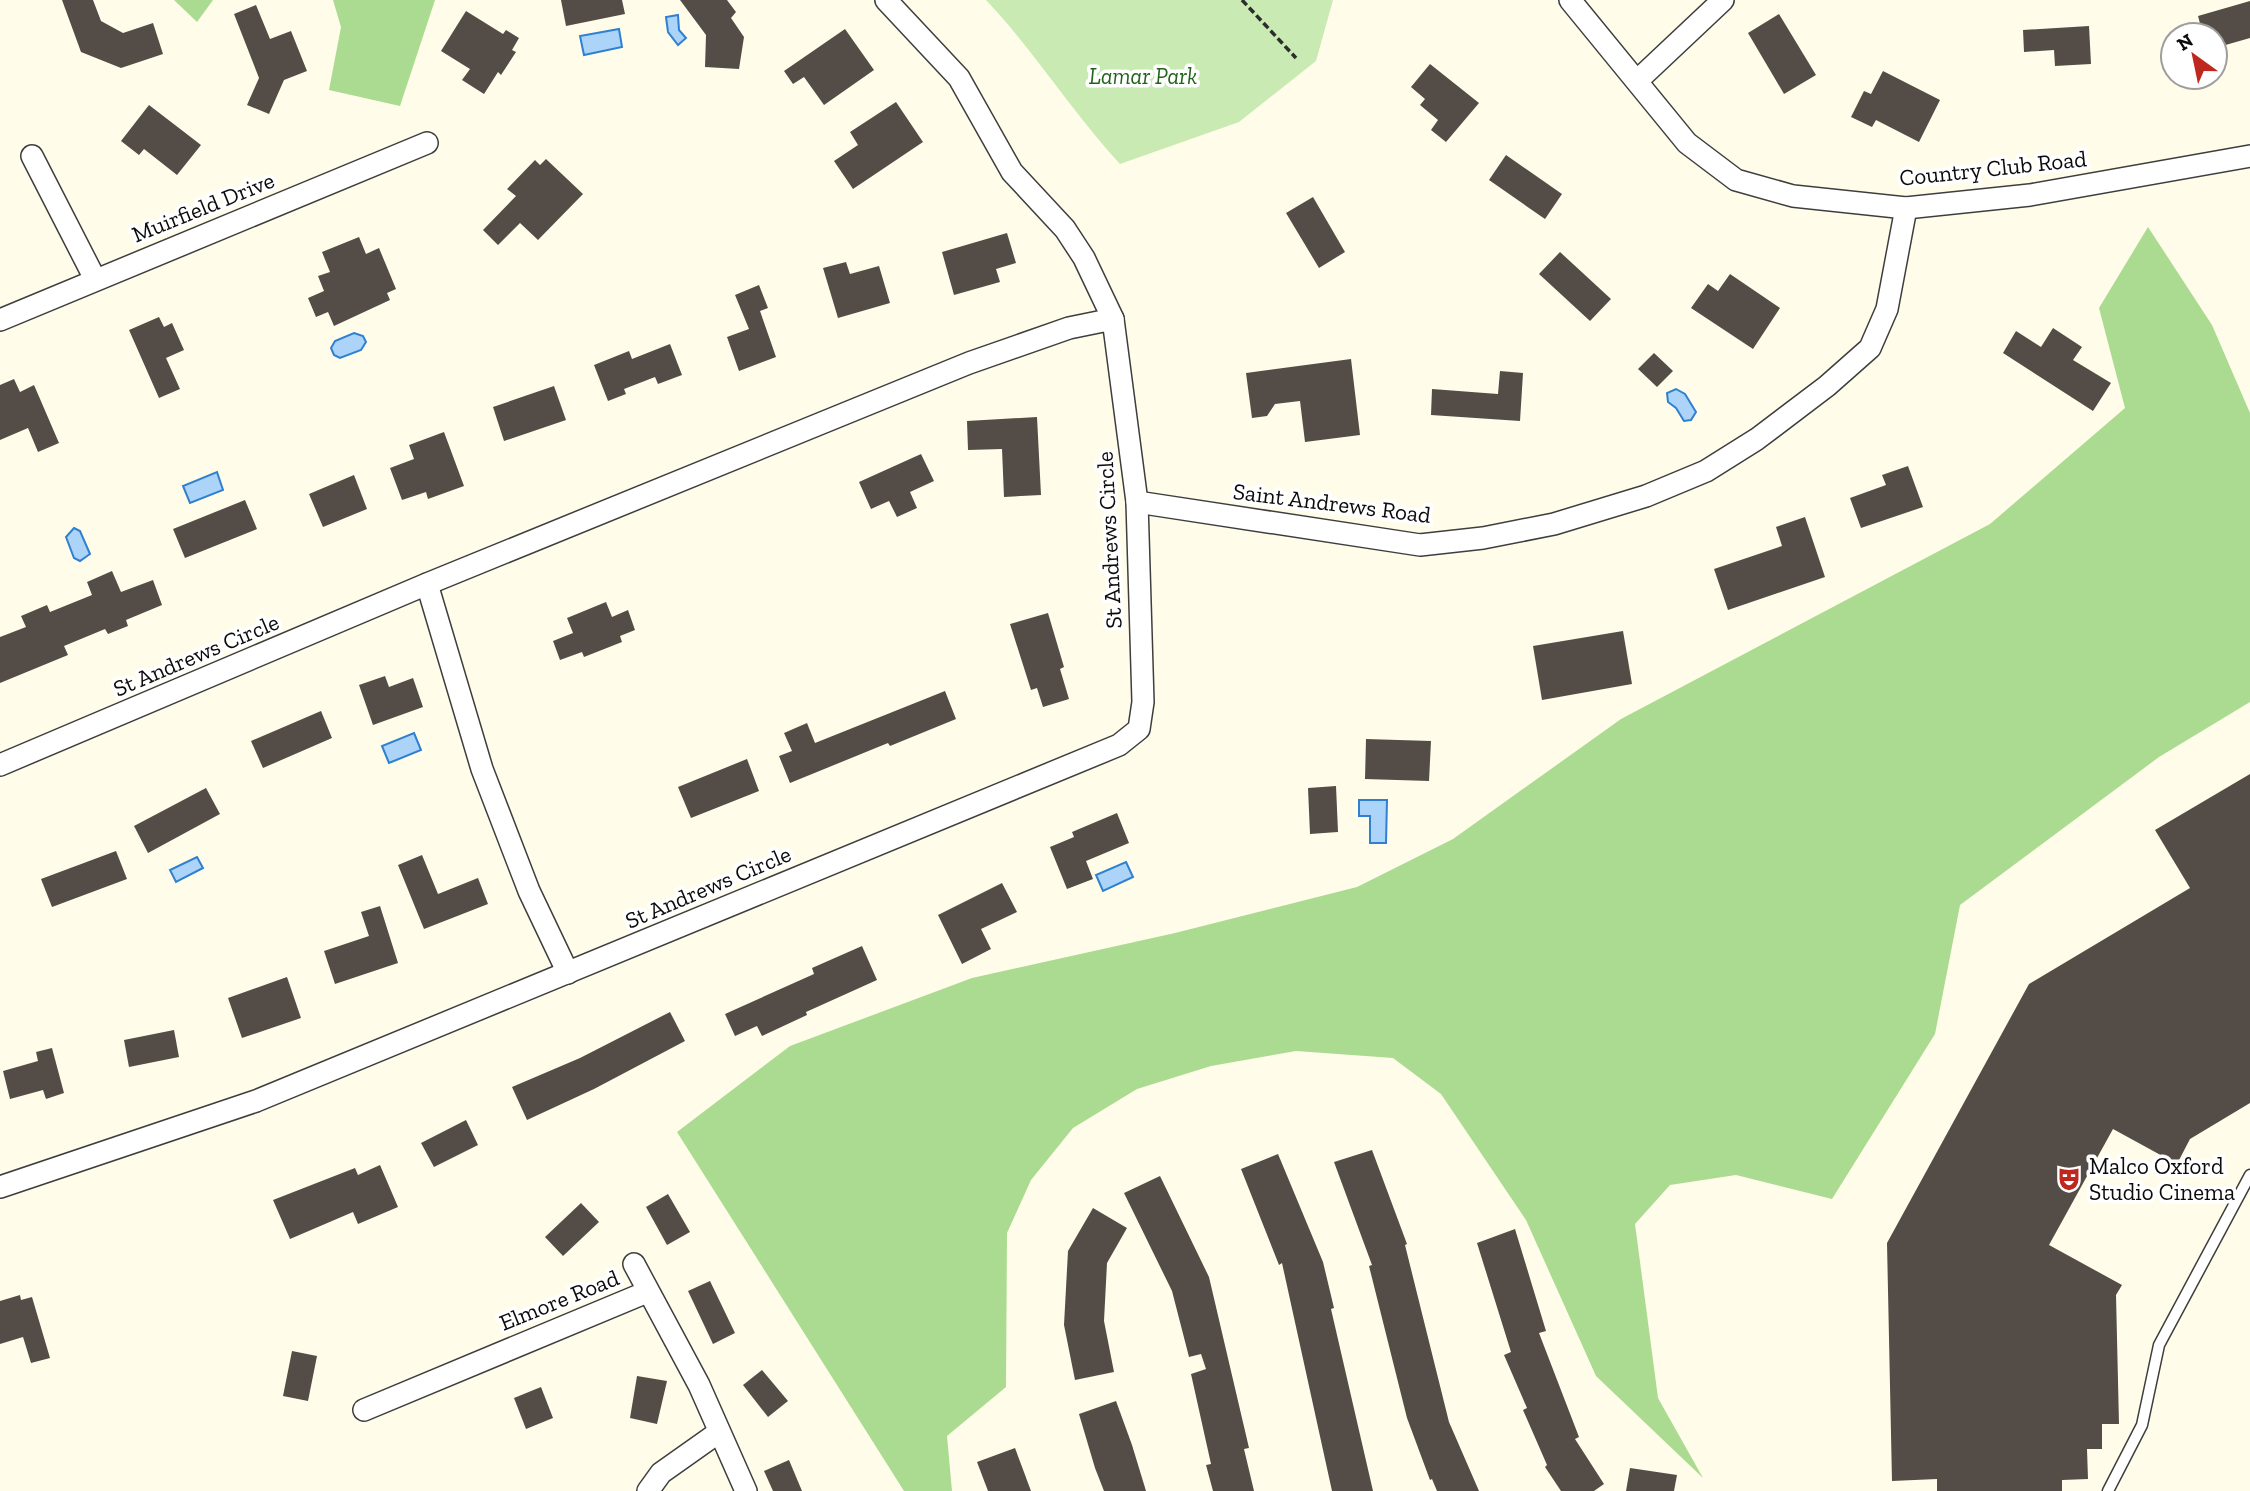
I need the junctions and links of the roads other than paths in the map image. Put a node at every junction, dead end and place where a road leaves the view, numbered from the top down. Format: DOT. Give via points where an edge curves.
graph roads {
  1 [pos="886,0"];
  2 [pos="1570,0"];
  3 [pos="1723,0"];
  4 [pos="1637,81"];
  5 [pos="427,144"];
  6 [pos="32,156"];
  7 [pos="2250,156"];
  8 [pos="1906,208"];
  9 [pos="95,279"];
  10 [pos="1113,319"];
  11 [pos="0,320"];
  12 [pos="1137,502"];
  13 [pos="427,584"];
  14 [pos="0,765"];
  15 [pos="568,973"];
  16 [pos="2250,1175"];
  17 [pos="0,1187"];
  18 [pos="634,1264"];
  19 [pos="647,1292"];
  20 [pos="363,1410"];
  21 [pos="719,1432"];
  22 [pos="648,1491"];
  23 [pos="746,1491"];
  24 [pos="2108,1491"];
  1 -- 10 [label="street" via="959,78 1012,172 1065,229 1084,258"];
  2 -- 4 [label="street, Country Club Road"];
  3 -- 4 [label="street"];
  4 -- 8 [label="street, Country Club Road" via="1687,143 1736,180 1793,196"];
  5 -- 9 [label="street, Muirfield Drive"];
  6 -- 9 [label="street"];
  7 -- 8 [label="street, Country Club Road" via="2030,195"];
  8 -- 12 [label="street, Saint Andrews Road" via="1887,309 1870,348 1757,439 1706,471 1646,496 1554,524 1420,545"];
  9 -- 11 [label="street, Muirfield Drive"];
  10 -- 12 [label="street, St Andrews Circle"];
  10 -- 13 [label="street, St Andrews Circle" via="1069,328 970,363"];
  12 -- 15 [label="street, St Andrews Circle" via="1143,702 1139,729 1119,745"];
  13 -- 14 [label="street, St Andrews Circle"];
  13 -- 15 [label="street" via="482,769"];
  15 -- 17 [label="street, St Andrews Circle" via="256,1101"];
  16 -- 24 [label="lane" via="2164,1334 2142,1425"];
  18 -- 19 [label="street"];
  19 -- 20 [label="street, Elmore Road"];
  19 -- 21 [label="street, Elmore Road" via="699,1385"];
  21 -- 22 [label="street" via="661,1473"];
  21 -- 23 [label="street, Elmore Road"];
}
